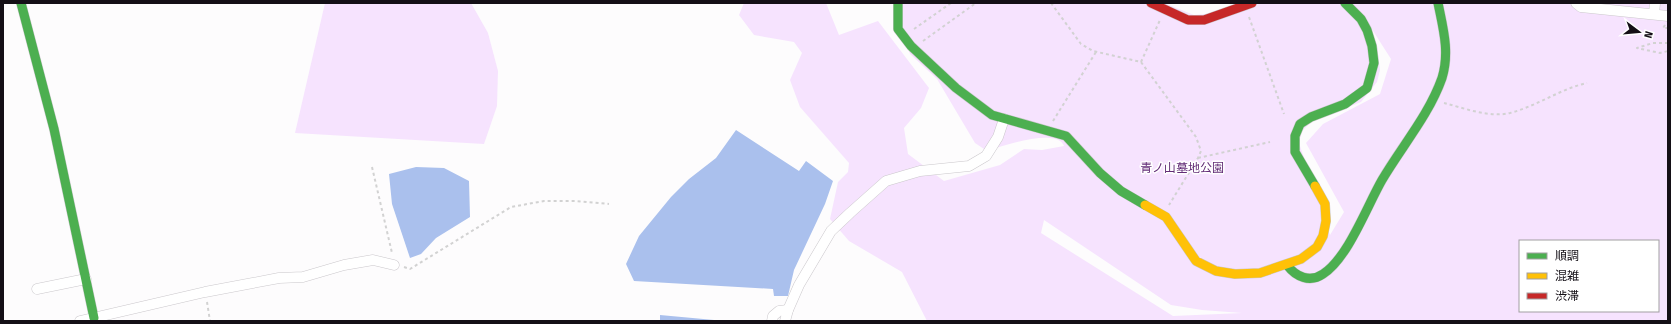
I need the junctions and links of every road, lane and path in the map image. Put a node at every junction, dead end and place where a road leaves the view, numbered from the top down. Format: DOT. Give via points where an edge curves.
graph roads {
  1 [pos="21,3"];
  2 [pos="898,3"];
  3 [pos="951,3"];
  4 [pos="976,3"];
  5 [pos="1051,3"];
  6 [pos="1151,3"];
  7 [pos="1345,3"];
  8 [pos="1438,3"];
  9 [pos="1576,3"];
  10 [pos="1655,3"];
  11 [pos="1249,4"];
  12 [pos="1165,9"];
  13 [pos="1654,14"];
  14 [pos="1668,16"];
  15 [pos="904,36"];
  16 [pos="1668,43"];
  17 [pos="913,48"];
  18 [pos="1668,51"];
  19 [pos="1096,52"];
  20 [pos="1141,62"];
  21 [pos="1587,83"];
  22 [pos="1431,100"];
  23 [pos="1284,114"];
  24 [pos="1004,119"];
  25 [pos="1047,131"];
  26 [pos="1270,142"];
  27 [pos="1198,158"];
  28 [pos="372,167"];
  29 [pos="609,204"];
  30 [pos="1163,215"];
  31 [pos="394,265"];
  32 [pos="1287,265"];
  33 [pos="86,279"];
  34 [pos="37,289"];
  35 [pos="205,292"];
  36 [pos="788,310"];
  37 [pos="94,318"];
  38 [pos="80,321"];
  39 [pos="210,321"];
  40 [pos="772,321"];
  41 [pos="786,321"];
  1 -- 33 [label="street" via="54,129"];
  2 -- 15 [label="street" via="898,29"];
  3 -- 15 [label="path"];
  4 -- 17 [label="path"];
  5 -- 19 [label="path" via="1081,44"];
  6 -- 12 [label="street"];
  7 -- 32 [label="street" via="1361,19 1367,30 1374,63 1367,88 1345,104 1300,124 1295,136 1295,152 1325,204 1326,221 1323,236 1316,247 1301,259"];
  8 -- 22 [label="street" via="1446,37 1445,63"];
  9 -- 13 [label="street" via="1581,7"];
  10 -- 13 [label="street"];
  11 -- 12 [label="street" via="1204,20 1188,20"];
  11 -- 23 [label="path"];
  12 -- 20 [label="path"];
  13 -- 14 [label="street"];
  15 -- 17 [label="street"];
  16 -- 18 [label="path" via="1653,43 1637,48 1660,53"];
  17 -- 24 [label="street" via="956,88 992,115"];
  19 -- 20 [label="path"];
  19 -- 25 [label="path"];
  20 -- 27 [label="path" via="1196,137 1201,150"];
  21 -- 22 [label="path" via="1573,86 1509,113 1489,114"];
  22 -- 32 [label="street" via="1385,174 1340,259 1325,274 1310,280 1298,277"];
  24 -- 25 [label="street"];
  24 -- 36 [label="street" via="998,137 986,156 969,166 920,171 886,181 831,231 799,285"];
  25 -- 30 [label="street" via="1066,136 1100,173 1121,191"];
  26 -- 27 [label="path"];
  27 -- 30 [label="path"];
  28 -- 31 [label="path"];
  29 -- 31 [label="path" via="544,201 511,207 410,269"];
  30 -- 32 [label="street" via="1196,261 1216,271 1235,274 1260,273"];
  31 -- 35 [label="street" via="373,260 303,277 278,278"];
  33 -- 34 [label="street"];
  33 -- 37 [label="street"];
  35 -- 37 [label="street"];
  35 -- 39 [label="path"];
  36 -- 40 [label="street" via="779,311 773,316"];
  36 -- 41 [label="street"];
  37 -- 38 [label="street"];
}
